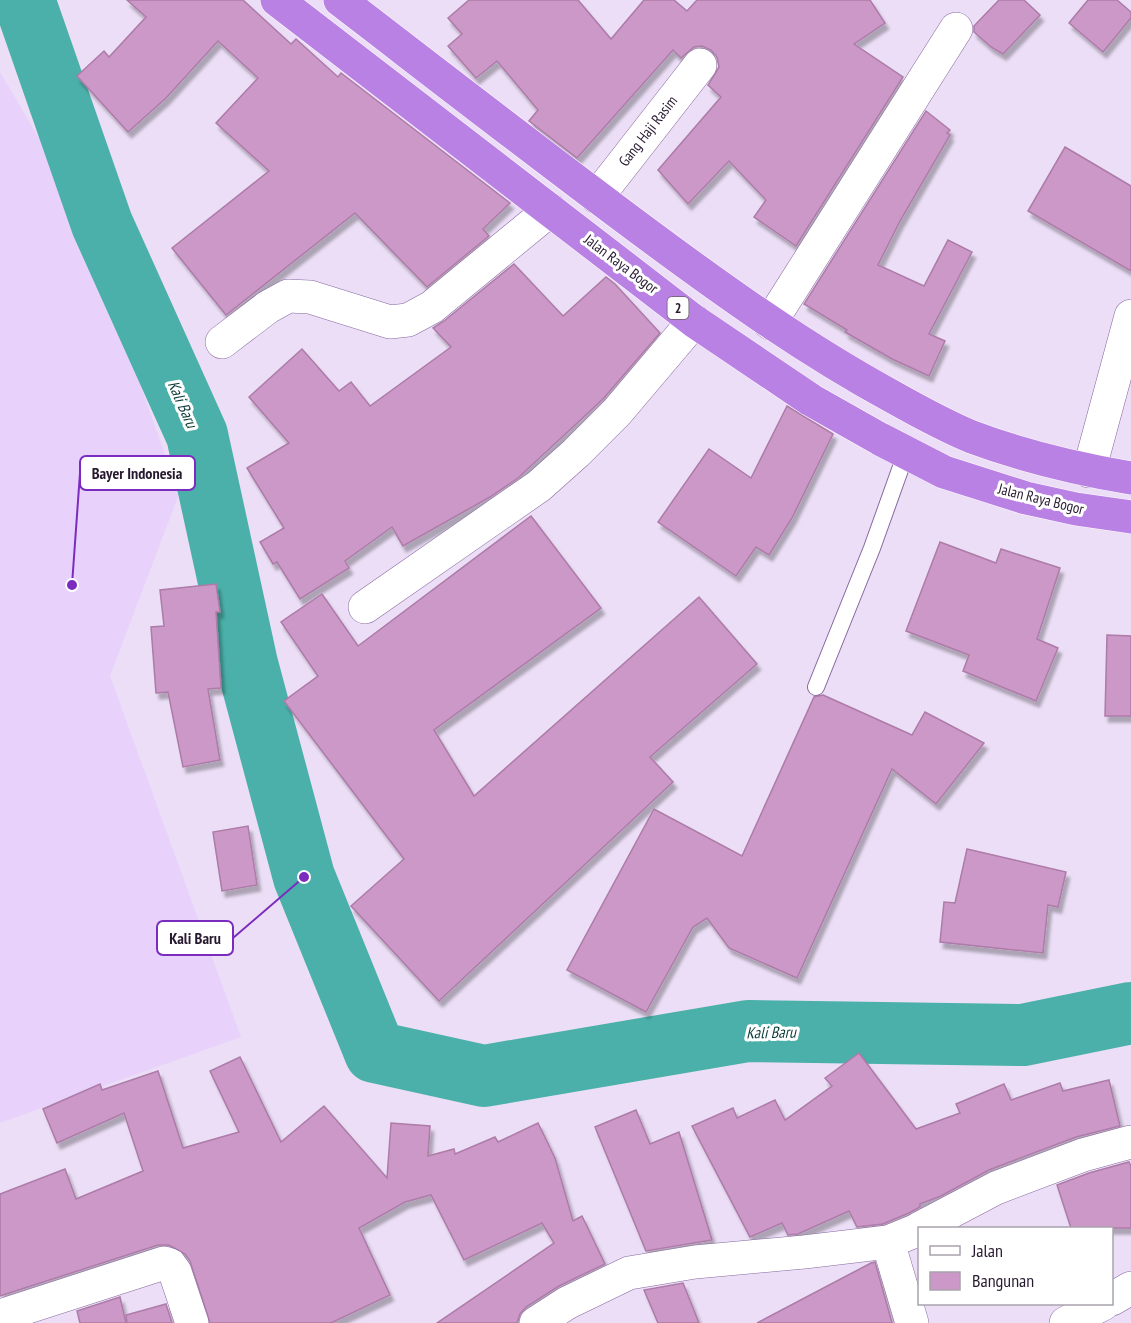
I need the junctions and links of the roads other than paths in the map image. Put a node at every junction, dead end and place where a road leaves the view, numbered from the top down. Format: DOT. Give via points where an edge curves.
graph roads {
  1 [pos="277,0"];
  2 [pos="340,0"];
  3 [pos="956,29"];
  4 [pos="700,65"];
  5 [pos="597,197"];
  6 [pos="550,210"];
  7 [pos="1131,316"];
  8 [pos="694,321"];
  9 [pos="770,324"];
  10 [pos="222,342"];
  11 [pos="906,453"];
  12 [pos="1089,471"];
  13 [pos="1131,478"];
  14 [pos="1131,517"];
  15 [pos="365,607"];
  16 [pos="816,687"];
  17 [pos="1131,1142"];
  18 [pos="924,1227"];
  19 [pos="918,1230"];
  20 [pos="888,1242"];
  21 [pos="1131,1288"];
  22 [pos="1113,1298"];
  23 [pos="1101,1305"];
  24 [pos="0,1316"];
  25 [pos="192,1323"];
  26 [pos="536,1323"];
  27 [pos="912,1323"];
  28 [pos="1066,1323"];
  1 -- 6 [label="highway, Jalan Raya Bogor / 2"];
  2 -- 5 [label="highway"];
  3 -- 9 [label="street"];
  4 -- 5 [label="street, Gang Haji Rasim"];
  5 -- 9 [label="highway"];
  6 -- 8 [label="highway, Jalan Raya Bogor / 2"];
  6 -- 10 [label="street" via="432,308 408,320 390,322 310,297 288,296"];
  7 -- 12 [label="street"];
  8 -- 11 [label="highway, Jalan Raya Bogor / 2" via="811,400"];
  8 -- 15 [label="street" via="616,412 539,486"];
  9 -- 12 [label="highway" via="926,415 972,436"];
  11 -- 14 [label="highway, Jalan Raya Bogor / 2" via="944,472 1026,498"];
  11 -- 16 [label="lane"];
  12 -- 13 [label="highway"];
  17 -- 18 [label="street" via="1083,1155 996,1188"];
  19 -- 20 [label="street"];
  20 -- 26 [label="street" via="695,1262 629,1273"];
  20 -- 27 [label="street"];
  21 -- 22 [label="street"];
  23 -- 28 [label="street"];
  24 -- 25 [label="street" via="164,1263 175,1272"];
}
